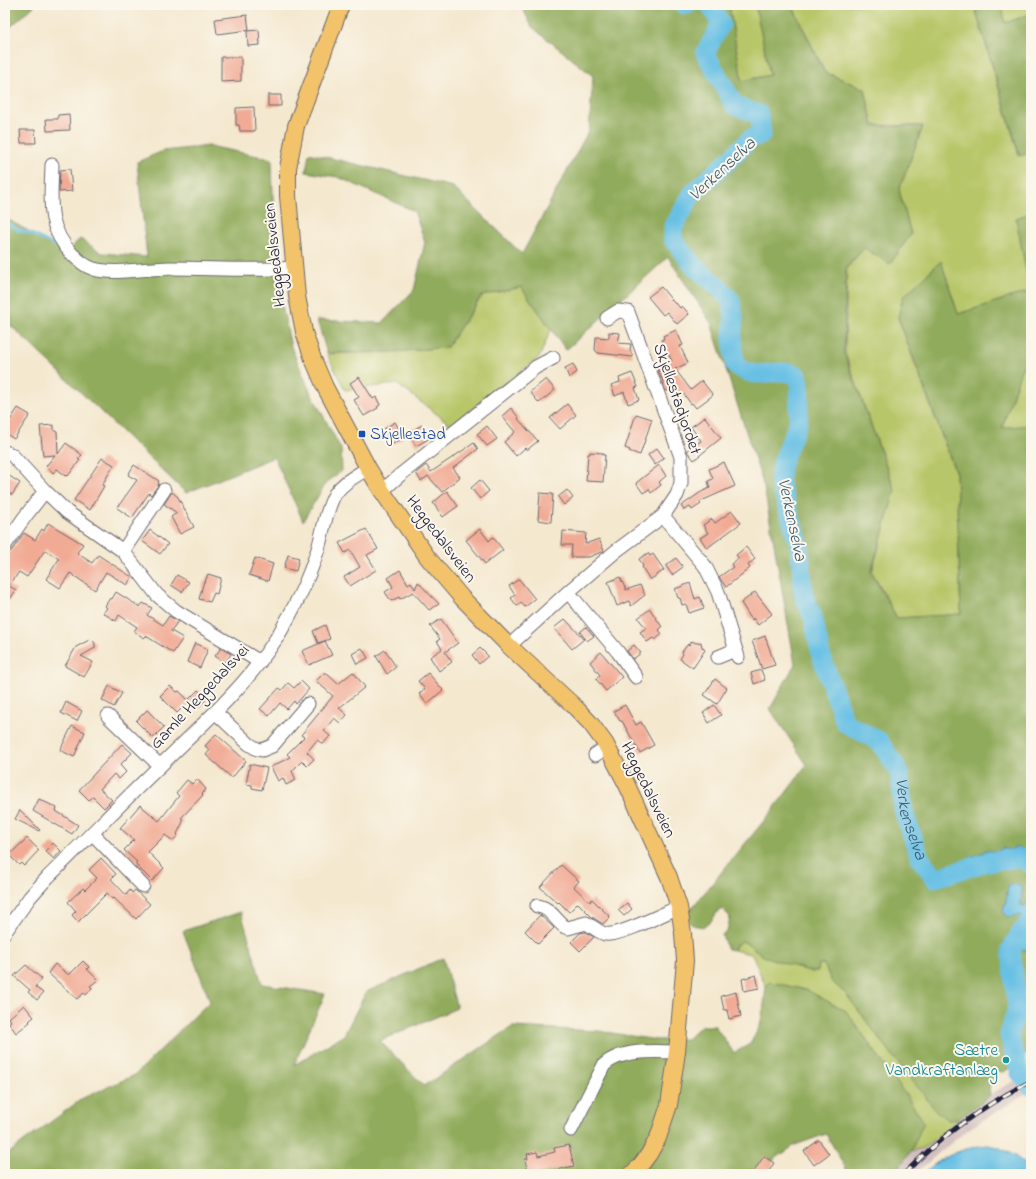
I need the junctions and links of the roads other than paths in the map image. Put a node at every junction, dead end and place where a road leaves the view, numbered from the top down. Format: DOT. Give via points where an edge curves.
graph roads {
  1 [pos="341,5"];
  2 [pos="52,166"];
  3 [pos="295,268"];
  4 [pos="607,318"];
  5 [pos="553,358"];
  6 [pos="5,452"];
  7 [pos="368,468"];
  8 [pos="164,490"];
  9 [pos="45,491"];
  10 [pos="382,491"];
  11 [pos="663,516"];
  12 [pos="5,545"];
  13 [pos="123,552"];
  14 [pos="568,592"];
  15 [pos="509,646"];
  16 [pos="718,658"];
  17 [pos="260,662"];
  18 [pos="636,677"];
  19 [pos="308,704"];
  20 [pos="215,712"];
  21 [pos="108,716"];
  22 [pos="160,766"];
  23 [pos="92,833"];
  24 [pos="143,886"];
  25 [pos="537,906"];
  26 [pos="679,906"];
  27 [pos="5,932"];
  28 [pos="678,1052"];
  29 [pos="571,1130"];
  30 [pos="632,1174"];
  1 -- 3 [label="main road, Heggedalsveien" via="296,126 291,149 288,196"];
  2 -- 3 [label="street" via="51,212 56,231 63,244 92,268 118,271 158,268"];
  3 -- 7 [label="main road, Heggedalsveien" via="304,332 313,359"];
  4 -- 11 [label="street, Skjellestadjordet" via="618,312 628,312 681,457 681,483"];
  5 -- 10 [label="street, Heggedalsveien" via="536,367"];
  6 -- 9 [label="street" via="12,455"];
  7 -- 10 [label="main road, Heggedalsveien"];
  7 -- 17 [label="street, Gamle Heggedalsvei" via="348,480 334,496 309,576 294,608"];
  8 -- 13 [label="street"];
  9 -- 12 [label="street"];
  9 -- 13 [label="street" via="67,512"];
  10 -- 15 [label="main road, Heggedalsveien" via="433,563 462,598"];
  11 -- 14 [label="street, Skjellestadjordet" via="616,551"];
  11 -- 16 [label="street" via="705,566 718,592 737,654"];
  13 -- 17 [label="street" via="157,595 176,611"];
  14 -- 15 [label="street, Skjellestadjordet"];
  14 -- 18 [label="street"];
  15 -- 26 [label="main road, Heggedalsveien" via="591,724 601,751 627,785"];
  17 -- 20 [label="street, Gamle Heggedalsvei"];
  19 -- 20 [label="street" via="272,746 262,750 249,744"];
  20 -- 22 [label="street, Gamle Heggedalsvei"];
  21 -- 22 [label="street, Gamle Heggedalsvei"];
  22 -- 23 [label="street, Gamle Heggedalsvei"];
  23 -- 24 [label="street"];
  23 -- 27 [label="street, Gamle Heggedalsvei" via="30,897"];
  25 -- 26 [label="street" via="542,906 565,927 586,923 603,934 609,934 627,929"];
  26 -- 28 [label="main road, Heggedalsveien" via="684,961"];
  28 -- 29 [label="street" via="627,1053 609,1060 604,1065"];
  28 -- 30 [label="main road, Heggedalsveien" via="669,1105 658,1138 649,1154"];
}
